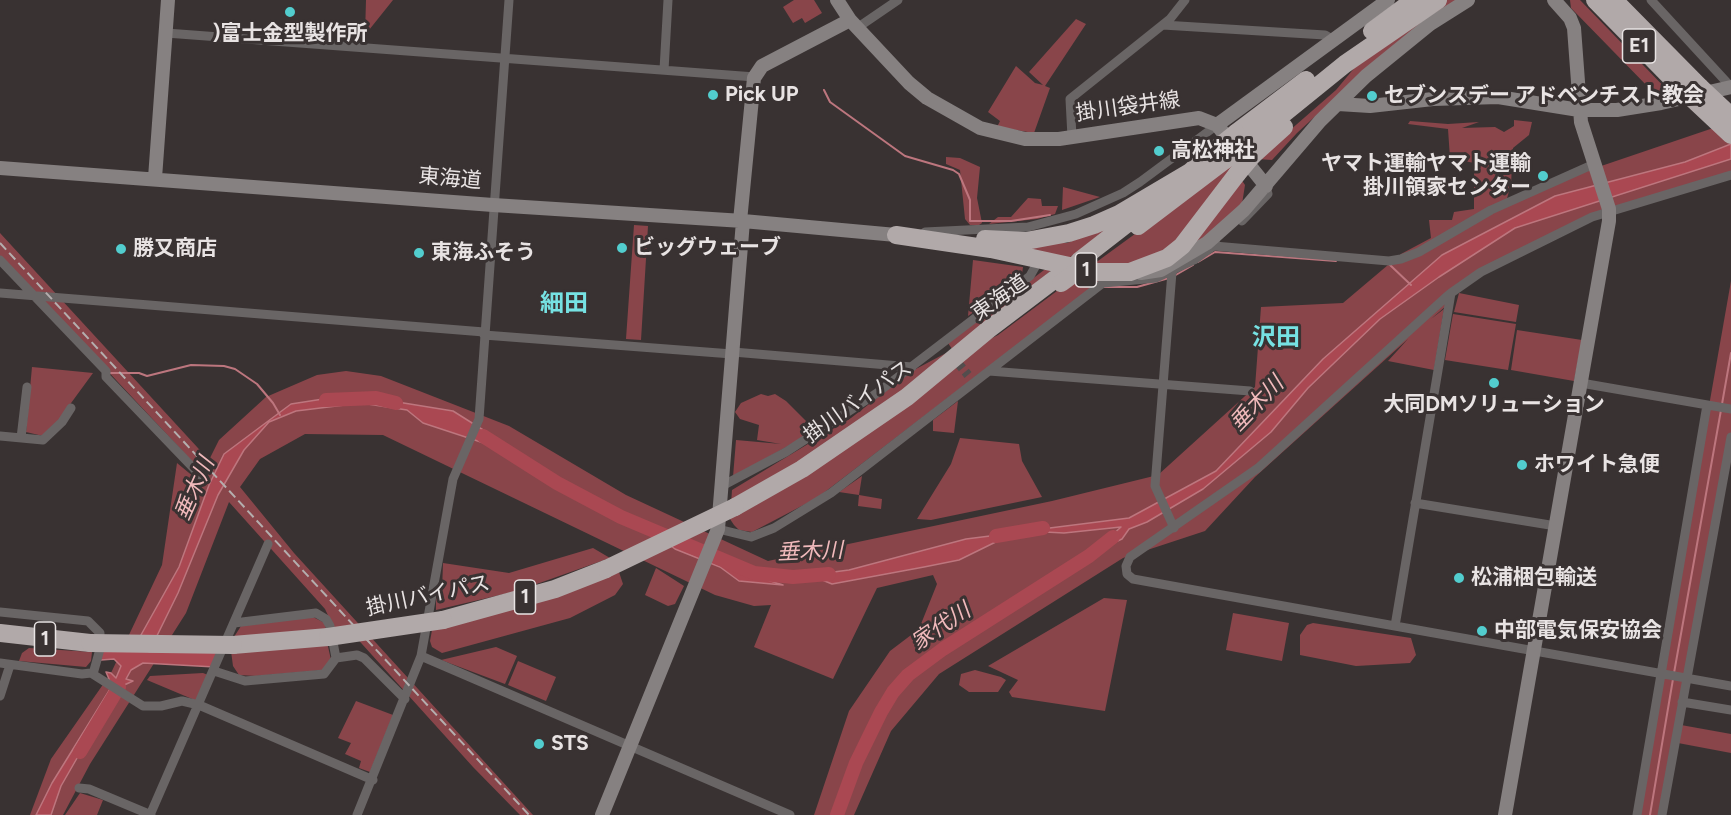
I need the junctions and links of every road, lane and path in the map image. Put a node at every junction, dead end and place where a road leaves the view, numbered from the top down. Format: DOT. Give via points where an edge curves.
graph roads {
  1 [pos="168,0"];
  2 [pos="509,0"];
  3 [pos="668,0"];
  4 [pos="837,0"];
  5 [pos="898,0"];
  6 [pos="1185,0"];
  7 [pos="1388,0"];
  8 [pos="1414,0"];
  9 [pos="1438,0"];
  10 [pos="1468,0"];
  11 [pos="1554,0"];
  12 [pos="1595,0"];
  13 [pos="1614,0"];
  14 [pos="1651,0"];
  15 [pos="854,24"];
  16 [pos="1163,25"];
  17 [pos="166,33"];
  18 [pos="1332,39"];
  19 [pos="505,57"];
  20 [pos="664,70"];
  21 [pos="755,77"];
  22 [pos="1731,87"];
  23 [pos="1692,89"];
  24 [pos="1338,104"];
  25 [pos="1579,110"];
  26 [pos="1731,116"];
  27 [pos="1216,125"];
  28 [pos="1731,135"];
  29 [pos="1072,137"];
  30 [pos="1245,144"];
  31 [pos="1220,154"];
  32 [pos="1595,167"];
  33 [pos="0,168"];
  34 [pos="1190,172"];
  35 [pos="1731,175"];
  36 [pos="154,178"];
  37 [pos="1266,186"];
  38 [pos="493,205"];
  39 [pos="1609,211"];
  40 [pos="741,221"];
  41 [pos="872,233"];
  42 [pos="896,235"];
  43 [pos="1214,246"];
  44 [pos="0,260"];
  45 [pos="1039,260"];
  46 [pos="1083,263"];
  47 [pos="1130,272"];
  48 [pos="1172,272"];
  49 [pos="0,293"];
  50 [pos="1451,293"];
  51 [pos="34,295"];
  52 [pos="484,333"];
  53 [pos="975,343"];
  54 [pos="733,353"];
  55 [pos="912,367"];
  56 [pos="989,371"];
  57 [pos="1581,383"];
  58 [pos="1165,384"];
  59 [pos="27,387"];
  60 [pos="1250,391"];
  61 [pos="1711,406"];
  62 [pos="71,408"];
  63 [pos="1731,410"];
  64 [pos="0,436"];
  65 [pos="1731,437"];
  66 [pos="21,438"];
  67 [pos="200,475"];
  68 [pos="722,486"];
  69 [pos="1415,503"];
  70 [pos="1556,526"];
  71 [pos="1174,528"];
  72 [pos="717,529"];
  73 [pos="268,544"];
  74 [pos="0,612"];
  75 [pos="234,623"];
  76 [pos="1395,626"];
  77 [pos="0,633"];
  78 [pos="1534,650"];
  79 [pos="421,656"];
  80 [pos="336,658"];
  81 [pos="5,664"];
  82 [pos="214,671"];
  83 [pos="93,674"];
  84 [pos="1666,674"];
  85 [pos="1684,677"];
  86 [pos="1731,686"];
  87 [pos="0,696"];
  88 [pos="405,699"];
  89 [pos="1682,702"];
  90 [pos="199,705"];
  91 [pos="1731,710"];
  92 [pos="630,745"];
  93 [pos="373,780"];
  94 [pos="79,788"];
  95 [pos="153,814"];
  96 [pos="357,815"];
  97 [pos="602,815"];
  98 [pos="790,815"];
  99 [pos="1504,815"];
  100 [pos="1638,815"];
  101 [pos="1662,815"];
  1 -- 17 [label="street"];
  2 -- 19 [label="street"];
  3 -- 20 [label="street"];
  4 -- 15 [label="street, 掛川袋井線"];
  5 -- 15 [label="street"];
  6 -- 16 [label="street"];
  7 -- 18 [label="street"];
  8 -- 30 [label="highway, 東海道 / 1"];
  9 -- 30 [label="highway, 東海道 / 1" via="1345,64"];
  10 -- 24 [label="street" via="1388,56"];
  11 -- 25 [label="street" via="1575,28"];
  12 -- 23 [label="highway, E1"];
  13 -- 23 [label="highway, E1"];
  14 -- 22 [label="street"];
  15 -- 21 [label="street" via="762,66"];
  15 -- 29 [label="street, 掛川袋井線" via="895,70 927,98 980,128 1025,139"];
  16 -- 18 [label="street" via="1325,35"];
  16 -- 29 [label="street" via="1070,99"];
  17 -- 19 [label="street"];
  17 -- 36 [label="street"];
  18 -- 27 [label="street"];
  19 -- 20 [label="street"];
  19 -- 38 [label="street"];
  20 -- 21 [label="street"];
  21 -- 40 [label="street"];
  22 -- 25 [label="street" via="1640,107"];
  23 -- 26 [label="highway, E1, bridge"];
  23 -- 28 [label="highway, E1, bridge"];
  24 -- 25 [label="street" via="1498,97"];
  24 -- 37 [label="street"];
  25 -- 32 [label="street"];
  27 -- 29 [label="street, 掛川袋井線" via="1199,118"];
  27 -- 37 [label="street"];
  27 -- 41 [label="street" via="1125,192 1076,214 1000,230"];
  30 -- 31 [label="highway, 東海道 / 1, bridge"];
  30 -- 47 [label="highway, 1, bridge" via="1237,174 1182,246 1167,258"];
  31 -- 34 [label="highway, 東海道 / 1"];
  31 -- 46 [label="highway, 東海道 / 1"];
  32 -- 39 [label="street"];
  32 -- 43 [label="street" via="1497,207 1401,259"];
  33 -- 36 [label="street, 東海道"];
  34 -- 42 [label="highway, 1" via="1119,214 1069,233 1026,241"];
  34 -- 46 [label="highway, 東海道 / 1"];
  35 -- 39 [label="street"];
  36 -- 38 [label="street, 東海道"];
  37 -- 43 [label="street" via="1268,194"];
  37 -- 47 [label="street" via="1207,243 1161,270"];
  38 -- 40 [label="street, 東海道"];
  38 -- 52 [label="street"];
  39 -- 50 [label="street" via="1532,245"];
  39 -- 57 [label="street"];
  40 -- 41 [label="street, 東海道"];
  40 -- 54 [label="street"];
  41 -- 42 [label="street, 東海道"];
  42 -- 45 [label="highway, 1"];
  43 -- 48 [label="street"];
  44 -- 51 [label="street"];
  45 -- 47 [label="highway, 1" via="1097,272"];
  45 -- 55 [label="street" via="1030,276 945,348"];
  46 -- 53 [label="highway, 東海道 / 1"];
  48 -- 56 [label="street" via="1142,281 1103,283"];
  48 -- 58 [label="street"];
  49 -- 51 [label="street"];
  50 -- 69 [label="street"];
  50 -- 71 [label="street" via="1258,468"];
  51 -- 52 [label="street"];
  51 -- 67 [label="street"];
  52 -- 54 [label="street"];
  52 -- 79 [label="street" via="479,419 453,479"];
  53 -- 77 [label="highway, 掛川バイパス / 1, bridge" via="907,397 802,470 735,507 555,589 443,620 328,637 233,645 90,643"];
  54 -- 55 [label="street"];
  54 -- 68 [label="street"];
  55 -- 68 [label="street" via="841,418"];
  56 -- 58 [label="street"];
  56 -- 72 [label="street" via="971,379 831,493 774,528 751,537"];
  57 -- 61 [label="street"];
  57 -- 70 [label="street"];
  58 -- 60 [label="street"];
  58 -- 71 [label="street" via="1155,486"];
  59 -- 66 [label="street"];
  61 -- 63 [label="street"];
  61 -- 84 [label="street"];
  62 -- 66 [label="street" via="43,440"];
  64 -- 66 [label="street"];
  65 -- 85 [label="street"];
  68 -- 72 [label="street"];
  69 -- 70 [label="street"];
  69 -- 76 [label="street"];
  70 -- 78 [label="street"];
  71 -- 76 [label="street" via="1130,557 1127,574 1133,579"];
  72 -- 92 [label="street"];
  73 -- 75 [label="street"];
  74 -- 83 [label="street" via="88,621 100,633"];
  75 -- 80 [label="street" via="316,613 330,626"];
  75 -- 82 [label="street"];
  76 -- 78 [label="street"];
  78 -- 84 [label="street"];
  78 -- 99 [label="street"];
  79 -- 88 [label="street"];
  79 -- 92 [label="street"];
  80 -- 82 [label="street" via="324,674 245,681"];
  80 -- 88 [label="street" via="364,658"];
  81 -- 83 [label="street"];
  81 -- 87 [label="street"];
  82 -- 90 [label="street"];
  83 -- 90 [label="street" via="143,706 182,701"];
  84 -- 85 [label="street"];
  84 -- 100 [label="street"];
  85 -- 86 [label="street"];
  85 -- 89 [label="street"];
  88 -- 93 [label="street"];
  89 -- 91 [label="street"];
  89 -- 101 [label="street"];
  90 -- 93 [label="street"];
  90 -- 95 [label="street"];
  92 -- 97 [label="street"];
  92 -- 98 [label="street"];
  93 -- 96 [label="street"];
  94 -- 95 [label="street"];
}
